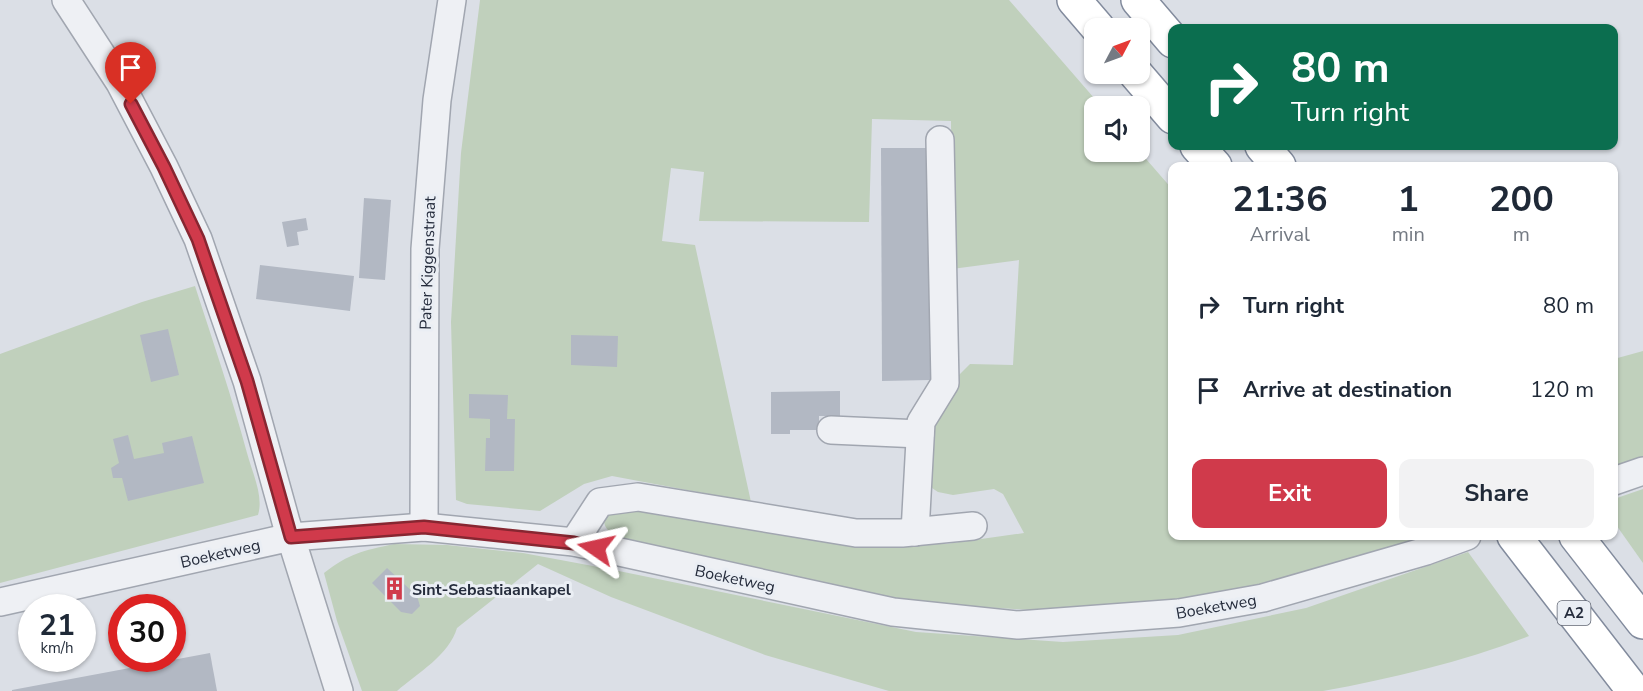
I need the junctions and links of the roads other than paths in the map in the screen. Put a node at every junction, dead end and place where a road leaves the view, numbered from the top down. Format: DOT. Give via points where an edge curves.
graph roads {
  1 [pos="66,0"];
  2 [pos="452,0"];
  3 [pos="1074,0"];
  4 [pos="1138,0"];
  5 [pos="1089,18"];
  6 [pos="1168,35"];
  7 [pos="1145,84"];
  8 [pos="1168,111"];
  9 [pos="939,140"];
  10 [pos="1201,150"];
  11 [pos="1266,150"];
  12 [pos="1211,162"];
  13 [pos="1276,162"];
  14 [pos="831,430"];
  15 [pos="920,434"];
  16 [pos="974,526"];
  17 [pos="424,527"];
  18 [pos="915,532"];
  19 [pos="291,537"];
  20 [pos="1456,540"];
  21 [pos="1517,540"];
  22 [pos="1579,540"];
  23 [pos="574,543"];
  24 [pos="0,602"];
  25 [pos="1643,622"];
  26 [pos="339,691"];
  27 [pos="1634,691"];
  1 -- 19 [label="street" via="120,82 198,239 247,381"];
  2 -- 17 [label="street, Pater Kiggenstraat" via="436,100 425,249"];
  3 -- 5 [label="highway"];
  4 -- 6 [label="highway"];
  7 -- 8 [label="highway"];
  9 -- 15 [label="street" via="945,383 921,422"];
  10 -- 12 [label="highway"];
  11 -- 13 [label="highway"];
  14 -- 15 [label="street"];
  15 -- 18 [label="street"];
  16 -- 18 [label="street"];
  17 -- 19 [label="street, Boeketweg"];
  17 -- 23 [label="street, Boeketweg"];
  18 -- 23 [label="street" via="856,533 638,497 600,501"];
  19 -- 24 [label="street, Boeketweg"];
  19 -- 26 [label="street"];
  20 -- 23 [label="street, Boeketweg" via="1263,598 1179,613 1018,625 893,612"];
  21 -- 27 [label="highway, A2"];
  22 -- 25 [label="highway"];
}
